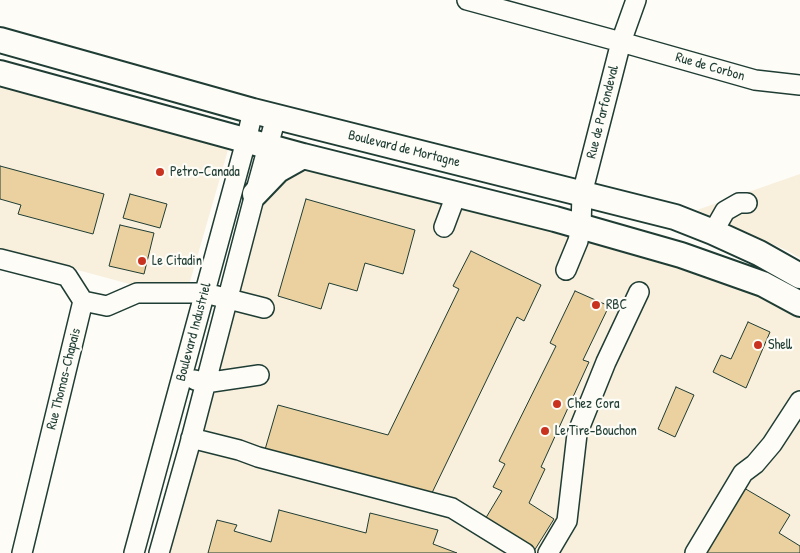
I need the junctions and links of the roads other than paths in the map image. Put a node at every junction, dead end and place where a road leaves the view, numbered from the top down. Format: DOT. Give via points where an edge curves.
graph roads {
  1 [pos="467,0"];
  2 [pos="636,0"];
  3 [pos="0,40"];
  4 [pos="621,42"];
  5 [pos="0,73"];
  6 [pos="800,85"];
  7 [pos="253,111"];
  8 [pos="276,117"];
  9 [pos="257,144"];
  10 [pos="303,156"];
  11 [pos="254,194"];
  12 [pos="456,194"];
  13 [pos="582,194"];
  14 [pos="747,203"];
  15 [pos="223,226"];
  16 [pos="582,226"];
  17 [pos="444,227"];
  18 [pos="245,231"];
  19 [pos="713,232"];
  20 [pos="0,259"];
  21 [pos="566,270"];
  22 [pos="800,276"];
  23 [pos="639,292"];
  24 [pos="205,293"];
  25 [pos="227,299"];
  26 [pos="83,301"];
  27 [pos="800,304"];
  28 [pos="264,308"];
  29 [pos="259,375"];
  30 [pos="182,376"];
  31 [pos="205,383"];
  32 [pos="800,401"];
  33 [pos="191,438"];
  34 [pos="158,466"];
  35 [pos="182,472"];
  36 [pos="22,553"];
  37 [pos="134,553"];
  38 [pos="159,553"];
  39 [pos="525,553"];
  40 [pos="548,553"];
  41 [pos="695,553"];
  1 -- 4 [label="street, Rue de Corbon"];
  2 -- 4 [label="street, Rue de Parfondeval"];
  3 -- 7 [label="main road, Boulevard de Mortagne"];
  4 -- 6 [label="street, Rue de Corbon" via="755,80"];
  4 -- 13 [label="street, Rue de Parfondeval"];
  5 -- 9 [label="main road"];
  7 -- 8 [label="main road, Boulevard de Mortagne"];
  7 -- 9 [label="street, Boulevard Industriel"];
  8 -- 9 [label="street, Boulevard Industriel"];
  8 -- 13 [label="main road, Boulevard de Mortagne"];
  9 -- 10 [label="main road"];
  9 -- 11 [label="street, Boulevard Industriel"];
  9 -- 15 [label="street, Boulevard Industriel"];
  10 -- 11 [label="main road" via="278,170"];
  10 -- 12 [label="main road"];
  11 -- 18 [label="street, Boulevard Industriel"];
  12 -- 16 [label="main road"];
  12 -- 17 [label="street"];
  13 -- 16 [label="street, Rue de Parfondeval"];
  13 -- 19 [label="main road, Boulevard de Mortagne" via="675,217"];
  14 -- 19 [label="street" via="739,203 725,211"];
  15 -- 18 [label="street"];
  15 -- 24 [label="street, Boulevard Industriel"];
  16 -- 21 [label="street, Rue de Parfondeval"];
  16 -- 27 [label="main road" via="682,255 763,284"];
  18 -- 25 [label="street, Boulevard Industriel"];
  19 -- 22 [label="main road, Boulevard de Mortagne"];
  20 -- 26 [label="street" via="67,276"];
  23 -- 40 [label="street" via="577,434 567,521"];
  24 -- 25 [label="street"];
  24 -- 26 [label="street" via="137,293 107,306"];
  24 -- 30 [label="street, Boulevard Industriel"];
  25 -- 28 [label="street"];
  25 -- 31 [label="street, Boulevard Industriel"];
  26 -- 36 [label="street, Rue Thomas-Chapais"];
  29 -- 31 [label="street"];
  30 -- 31 [label="street"];
  30 -- 34 [label="street, Boulevard Industriel"];
  31 -- 33 [label="street, Boulevard Industriel"];
  32 -- 41 [label="street" via="772,444 743,473"];
  33 -- 35 [label="street, Boulevard Industriel"];
  33 -- 39 [label="street" via="452,508"];
  34 -- 35 [label="street"];
  34 -- 37 [label="street, Boulevard Industriel"];
  35 -- 38 [label="street, Boulevard Industriel"];
}
